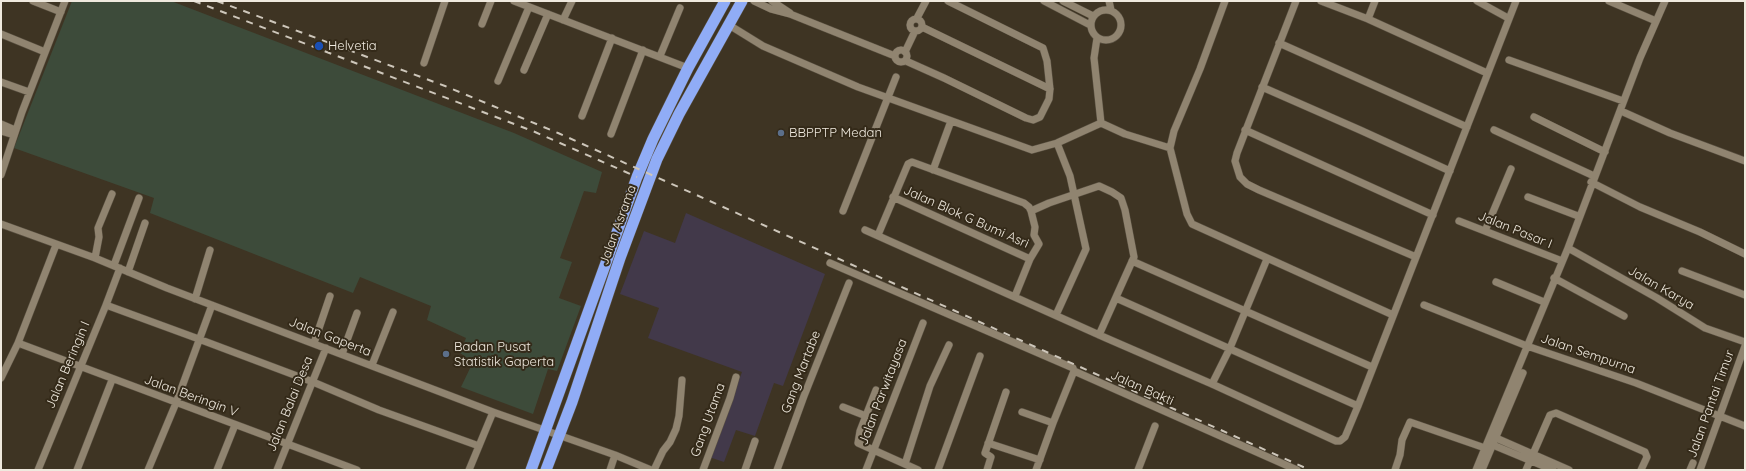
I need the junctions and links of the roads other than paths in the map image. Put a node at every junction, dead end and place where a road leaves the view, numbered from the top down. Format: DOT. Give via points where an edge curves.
graph roads {
  1 [pos="32,1"];
  2 [pos="66,1"];
  3 [pos="445,1"];
  4 [pos="490,1"];
  5 [pos="514,1"];
  6 [pos="572,1"];
  7 [pos="725,1"];
  8 [pos="742,1"];
  9 [pos="772,1"];
  10 [pos="926,1"];
  11 [pos="948,1"];
  12 [pos="1044,1"];
  13 [pos="1063,1"];
  14 [pos="1109,1"];
  15 [pos="1225,1"];
  16 [pos="1296,1"];
  17 [pos="1321,1"];
  18 [pos="1376,1"];
  19 [pos="1478,1"];
  20 [pos="1516,1"];
  21 [pos="1609,1"];
  22 [pos="1664,1"];
  23 [pos="758,2"];
  24 [pos="525,4"];
  25 [pos="680,8"];
  26 [pos="1111,10"];
  27 [pos="61,12"];
  28 [pos="548,14"];
  29 [pos="790,14"];
  30 [pos="1093,16"];
  31 [pos="918,18"];
  32 [pos="1508,18"];
  33 [pos="1368,19"];
  34 [pos="563,20"];
  35 [pos="1656,21"];
  36 [pos="482,24"];
  37 [pos="728,25"];
  38 [pos="1090,25"];
  39 [pos="922,27"];
  40 [pos="914,31"];
  41 [pos="1,34"];
  42 [pos="612,38"];
  43 [pos="1097,38"];
  44 [pos="1279,43"];
  45 [pos="643,50"];
  46 [pos="45,52"];
  47 [pos="905,52"];
  48 [pos="660,56"];
  49 [pos="895,56"];
  50 [pos="1509,60"];
  51 [pos="906,61"];
  52 [pos="424,63"];
  53 [pos="688,68"];
  54 [pos="524,70"];
  55 [pos="1487,72"];
  56 [pos="896,77"];
  57 [pos="498,81"];
  58 [pos="1,82"];
  59 [pos="1262,87"];
  60 [pos="1050,89"];
  61 [pos="29,92"];
  62 [pos="888,98"];
  63 [pos="1623,101"];
  64 [pos="1621,111"];
  65 [pos="582,116"];
  66 [pos="1534,117"];
  67 [pos="951,121"];
  68 [pos="1101,123"];
  69 [pos="1,124"];
  70 [pos="1467,127"];
  71 [pos="1245,130"];
  72 [pos="1494,130"];
  73 [pos="1,131"];
  74 [pos="14,132"];
  75 [pos="611,134"];
  76 [pos="1057,143"];
  77 [pos="1170,148"];
  78 [pos="1605,152"];
  79 [pos="1745,161"];
  80 [pos="1511,169"];
  81 [pos="934,170"];
  82 [pos="1450,171"];
  83 [pos="1,174"];
  84 [pos="1593,179"];
  85 [pos="112,194"];
  86 [pos="1074,194"];
  87 [pos="1528,197"];
  88 [pos="139,198"];
  89 [pos="893,198"];
  90 [pos="843,211"];
  91 [pos="1031,211"];
  92 [pos="1433,215"];
  93 [pos="1578,216"];
  94 [pos="1459,221"];
  95 [pos="145,223"];
  96 [pos="1,224"];
  97 [pos="865,230"];
  98 [pos="1485,231"];
  99 [pos="878,235"];
  100 [pos="56,245"];
  101 [pos="1568,248"];
  102 [pos="210,250"];
  103 [pos="1745,254"];
  104 [pos="1416,257"];
  105 [pos="95,258"];
  106 [pos="1030,259"];
  107 [pos="1267,259"];
  108 [pos="1562,261"];
  109 [pos="1132,262"];
  110 [pos="830,263"];
  111 [pos="117,267"];
  112 [pos="1682,271"];
  113 [pos="128,272"];
  114 [pos="1554,278"];
  115 [pos="1496,282"];
  116 [pos="849,283"];
  117 [pos="1745,295"];
  118 [pos="330,296"];
  119 [pos="1015,296"];
  120 [pos="1116,298"];
  121 [pos="195,299"];
  122 [pos="1544,302"];
  123 [pos="106,305"];
  124 [pos="212,305"];
  125 [pos="1424,305"];
  126 [pos="1245,311"];
  127 [pos="393,312"];
  128 [pos="357,313"];
  129 [pos="1056,314"];
  130 [pos="1393,315"];
  131 [pos="1624,316"];
  132 [pos="923,323"];
  133 [pos="1099,335"];
  134 [pos="200,339"];
  135 [pos="1745,342"];
  136 [pos="18,343"];
  137 [pos="314,343"];
  138 [pos="949,345"];
  139 [pos="1527,346"];
  140 [pos="1745,346"];
  141 [pos="326,348"];
  142 [pos="1230,348"];
  143 [pos="342,354"];
  144 [pos="980,356"];
  145 [pos="372,365"];
  146 [pos="1372,367"];
  147 [pos="79,368"];
  148 [pos="1074,371"];
  149 [pos="1523,374"];
  150 [pos="1,378"];
  151 [pos="736,378"];
  152 [pos="112,380"];
  153 [pos="682,380"];
  154 [pos="313,382"];
  155 [pos="1212,384"];
  156 [pos="876,390"];
  157 [pos="1006,392"];
  158 [pos="176,403"];
  159 [pos="1358,406"];
  160 [pos="843,407"];
  161 [pos="493,412"];
  162 [pos="1022,412"];
  163 [pos="1720,415"];
  164 [pos="866,416"];
  165 [pos="1053,423"];
  166 [pos="235,424"];
  167 [pos="1155,426"];
  168 [pos="1745,426"];
  169 [pos="546,432"];
  170 [pos="560,436"];
  171 [pos="756,441"];
  172 [pos="1495,442"];
  173 [pos="288,443"];
  174 [pos="988,443"];
  175 [pos="479,446"];
  176 [pos="1485,448"];
  177 [pos="873,451"];
  178 [pos="615,455"];
  179 [pos="1532,457"];
  180 [pos="1040,460"];
  181 [pos="1693,462"];
  182 [pos="905,464"];
  183 [pos="38,470"];
  184 [pos="77,470"];
  185 [pos="148,470"];
  186 [pos="217,470"];
  187 [pos="277,470"];
  188 [pos="357,470"];
  189 [pos="469,470"];
  190 [pos="532,470"];
  191 [pos="546,470"];
  192 [pos="610,470"];
  193 [pos="652,470"];
  194 [pos="703,470"];
  195 [pos="745,470"];
  196 [pos="777,470"];
  197 [pos="866,470"];
  198 [pos="918,470"];
  199 [pos="938,470"];
  200 [pos="987,470"];
  201 [pos="1036,470"];
  202 [pos="1138,470"];
  203 [pos="1297,470"];
  204 [pos="1395,470"];
  205 [pos="1476,470"];
  206 [pos="1482,470"];
  207 [pos="1526,470"];
  208 [pos="1553,470"];
  209 [pos="1569,470"];
  210 [pos="1641,470"];
  211 [pos="1690,470"];
  212 [pos="1700,470"];
  1 -- 27 [label="street"];
  2 -- 27 [label="street"];
  3 -- 52 [label="street"];
  4 -- 36 [label="street"];
  5 -- 24 [label="street"];
  6 -- 34 [label="street"];
  7 -- 53 [label="highway, Jalan Asrama"];
  8 -- 37 [label="highway, Jalan Asrama"];
  9 -- 29 [label="street"];
  10 -- 31 [label="street"];
  11 -- 60 [label="street" via="1040,46 1045,52"];
  12 -- 38 [label="street"];
  13 -- 30 [label="street"];
  14 -- 26 [label="street"];
  15 -- 77 [label="street" via="1174,131"];
  16 -- 44 [label="street"];
  17 -- 33 [label="street"];
  18 -- 33 [label="street"];
  19 -- 32 [label="street"];
  20 -- 32 [label="street"];
  21 -- 35 [label="street"];
  22 -- 35 [label="street"];
  23 -- 29 [label="street"];
  24 -- 28 [label="street"];
  24 -- 57 [label="street"];
  25 -- 48 [label="street"];
  26 -- 30 [label="street" via="1101,10"];
  26 -- 43 [label="street" via="1121,22 1120,32 1112,39"];
  27 -- 46 [label="street"];
  28 -- 34 [label="street"];
  28 -- 54 [label="street"];
  29 -- 49 [label="street"];
  30 -- 38 [label="street"];
  31 -- 39 [label="street" via="923,23"];
  31 -- 40 [label="street" via="914,18 910,23"];
  32 -- 55 [label="street"];
  33 -- 55 [label="street"];
  34 -- 42 [label="street"];
  35 -- 63 [label="street"];
  37 -- 62 [label="street" via="755,41"];
  37 -- 170 [label="highway, Jalan Asrama" via="657,159 620,258"];
  38 -- 43 [label="street"];
  39 -- 40 [label="street"];
  39 -- 60 [label="street"];
  40 -- 47 [label="street"];
  41 -- 46 [label="street"];
  42 -- 45 [label="street"];
  42 -- 65 [label="street"];
  43 -- 68 [label="street" via="1094,58"];
  44 -- 59 [label="street"];
  44 -- 70 [label="street"];
  45 -- 48 [label="street"];
  45 -- 75 [label="street"];
  46 -- 61 [label="street"];
  47 -- 49 [label="street" via="899,51"];
  47 -- 51 [label="street" via="908,56"];
  48 -- 53 [label="street"];
  49 -- 51 [label="street" via="900,63"];
  50 -- 63 [label="street"];
  51 -- 60 [label="street" via="1030,120 1040,117 1049,99"];
  53 -- 169 [label="highway, Jalan Asrama" via="640,169"];
  55 -- 70 [label="street"];
  56 -- 62 [label="street"];
  58 -- 61 [label="street"];
  59 -- 71 [label="street"];
  59 -- 82 [label="street"];
  61 -- 74 [label="street"];
  62 -- 67 [label="street"];
  62 -- 90 [label="street"];
  63 -- 64 [label="street"];
  64 -- 78 [label="street"];
  64 -- 79 [label="street"];
  66 -- 78 [label="street"];
  67 -- 76 [label="street" via="1032,150"];
  67 -- 81 [label="street"];
  68 -- 76 [label="street"];
  68 -- 77 [label="street" via="1124,134"];
  69 -- 74 [label="street"];
  70 -- 82 [label="street"];
  71 -- 92 [label="street"];
  71 -- 104 [label="street" via="1235,161 1241,180"];
  72 -- 84 [label="street"];
  73 -- 74 [label="street"];
  74 -- 83 [label="street"];
  76 -- 86 [label="street"];
  77 -- 107 [label="street" via="1187,214 1192,224"];
  78 -- 84 [label="street"];
  80 -- 98 [label="street"];
  81 -- 89 [label="street" via="914,162 909,163"];
  81 -- 91 [label="street" via="1024,203"];
  82 -- 92 [label="street"];
  84 -- 93 [label="street"];
  84 -- 103 [label="street" via="1640,207"];
  85 -- 105 [label="street" via="98,228 100,237"];
  86 -- 91 [label="street"];
  86 -- 109 [label="street" via="1099,186 1121,198 1133,254"];
  86 -- 129 [label="street" via="1086,249"];
  87 -- 93 [label="street"];
  88 -- 111 [label="street, Jalan Beringin I"];
  89 -- 99 [label="street"];
  89 -- 106 [label="street, Jalan Blok G Bumi Asri"];
  91 -- 106 [label="street" via="1034,235 1039,244"];
  92 -- 104 [label="street"];
  93 -- 101 [label="street"];
  94 -- 98 [label="street, Jalan Pasar I"];
  95 -- 113 [label="street"];
  96 -- 100 [label="street, Jalan Gaperta"];
  97 -- 99 [label="street"];
  98 -- 108 [label="street, Jalan Pasar I"];
  99 -- 119 [label="street"];
  100 -- 105 [label="street, Jalan Gaperta"];
  100 -- 136 [label="street"];
  101 -- 108 [label="street"];
  101 -- 135 [label="street, Jalan Karya" via="1705,328"];
  102 -- 121 [label="street"];
  104 -- 130 [label="street"];
  105 -- 111 [label="street, Jalan Gaperta"];
  106 -- 119 [label="street"];
  107 -- 126 [label="street"];
  107 -- 130 [label="street"];
  108 -- 114 [label="street"];
  109 -- 120 [label="street"];
  109 -- 126 [label="street"];
  110 -- 148 [label="street, Jalan Bakti" via="1073,368"];
  111 -- 113 [label="street, Jalan Gaperta"];
  111 -- 123 [label="street, Jalan Beringin I"];
  112 -- 117 [label="street"];
  113 -- 121 [label="street, Jalan Gaperta"];
  114 -- 122 [label="street"];
  114 -- 131 [label="street"];
  115 -- 122 [label="street"];
  116 -- 196 [label="street, Gang Martabe"];
  118 -- 137 [label="street"];
  119 -- 129 [label="street"];
  120 -- 133 [label="street"];
  120 -- 142 [label="street"];
  121 -- 124 [label="street, Jalan Gaperta"];
  122 -- 139 [label="street"];
  123 -- 134 [label="street"];
  123 -- 147 [label="street, Jalan Beringin I"];
  124 -- 134 [label="street"];
  124 -- 137 [label="street, Jalan Gaperta"];
  125 -- 139 [label="street, Jalan Sempurna"];
  126 -- 142 [label="street"];
  126 -- 146 [label="street"];
  127 -- 145 [label="street"];
  128 -- 143 [label="street"];
  129 -- 133 [label="street"];
  130 -- 146 [label="street"];
  132 -- 177 [label="street, Jalan Parwitayasa"];
  133 -- 155 [label="street"];
  134 -- 154 [label="street"];
  134 -- 158 [label="street"];
  136 -- 147 [label="street, Jalan Beringin V"];
  136 -- 150 [label="street"];
  137 -- 141 [label="street, Jalan Gaperta"];
  138 -- 182 [label="street" via="928,390"];
  139 -- 163 [label="street, Jalan Sempurna"];
  139 -- 176 [label="street"];
  140 -- 163 [label="street, Jalan Pantai Timur"];
  141 -- 143 [label="street, Jalan Gaperta"];
  141 -- 154 [label="street, Jalan Balai Desa"];
  142 -- 155 [label="street"];
  142 -- 159 [label="street"];
  143 -- 145 [label="street, Jalan Gaperta"];
  144 -- 199 [label="street"];
  145 -- 161 [label="street, Jalan Gaperta"];
  146 -- 159 [label="street"];
  147 -- 152 [label="street, Jalan Beringin V"];
  147 -- 183 [label="street, Jalan Beringin I"];
  148 -- 165 [label="street"];
  148 -- 203 [label="street, Jalan Bakti"];
  149 -- 172 [label="street"];
  151 -- 194 [label="street, Gang Utama"];
  152 -- 158 [label="street, Jalan Beringin V"];
  152 -- 184 [label="street"];
  153 -- 193 [label="street" via="676,429"];
  154 -- 173 [label="street, Jalan Balai Desa"];
  154 -- 175 [label="street" via="379,410"];
  155 -- 159 [label="street" via="1336,441 1344,439"];
  156 -- 164 [label="street"];
  157 -- 174 [label="street"];
  158 -- 166 [label="street, Jalan Beringin V"];
  158 -- 185 [label="street"];
  160 -- 164 [label="street"];
  161 -- 169 [label="street, Jalan Gaperta"];
  161 -- 175 [label="street"];
  162 -- 165 [label="street"];
  163 -- 168 [label="street, Jalan Sempurna"];
  163 -- 212 [label="street, Jalan Pantai Timur"];
  164 -- 177 [label="street" via="858,443"];
  165 -- 180 [label="street"];
  166 -- 173 [label="street, Jalan Beringin V"];
  166 -- 186 [label="street"];
  167 -- 202 [label="street"];
  169 -- 170 [label="street, Jalan Gaperta"];
  169 -- 190 [label="highway, Jalan Asrama"];
  170 -- 178 [label="street, Jalan Gaperta"];
  170 -- 191 [label="highway, Jalan Asrama"];
  171 -- 195 [label="street"];
  172 -- 179 [label="street"];
  172 -- 206 [label="street"];
  173 -- 187 [label="street, Jalan Balai Desa"];
  173 -- 188 [label="street, Jalan Beringin V"];
  174 -- 180 [label="street"];
  174 -- 200 [label="street" via="985,454 991,458"];
  175 -- 189 [label="street"];
  176 -- 204 [label="street" via="1410,422 1402,440"];
  176 -- 205 [label="street"];
  177 -- 182 [label="street"];
  177 -- 197 [label="street, Jalan Parwitayasa"];
  178 -- 192 [label="street"];
  178 -- 193 [label="street, Jalan Gaperta"];
  179 -- 207 [label="street"];
  179 -- 208 [label="street"];
  179 -- 209 [label="street"];
  179 -- 210 [label="street" via="1550,415 1556,413 1645,452 1647,457"];
  180 -- 201 [label="street"];
  181 -- 211 [label="street"];
  182 -- 198 [label="street"];
}
